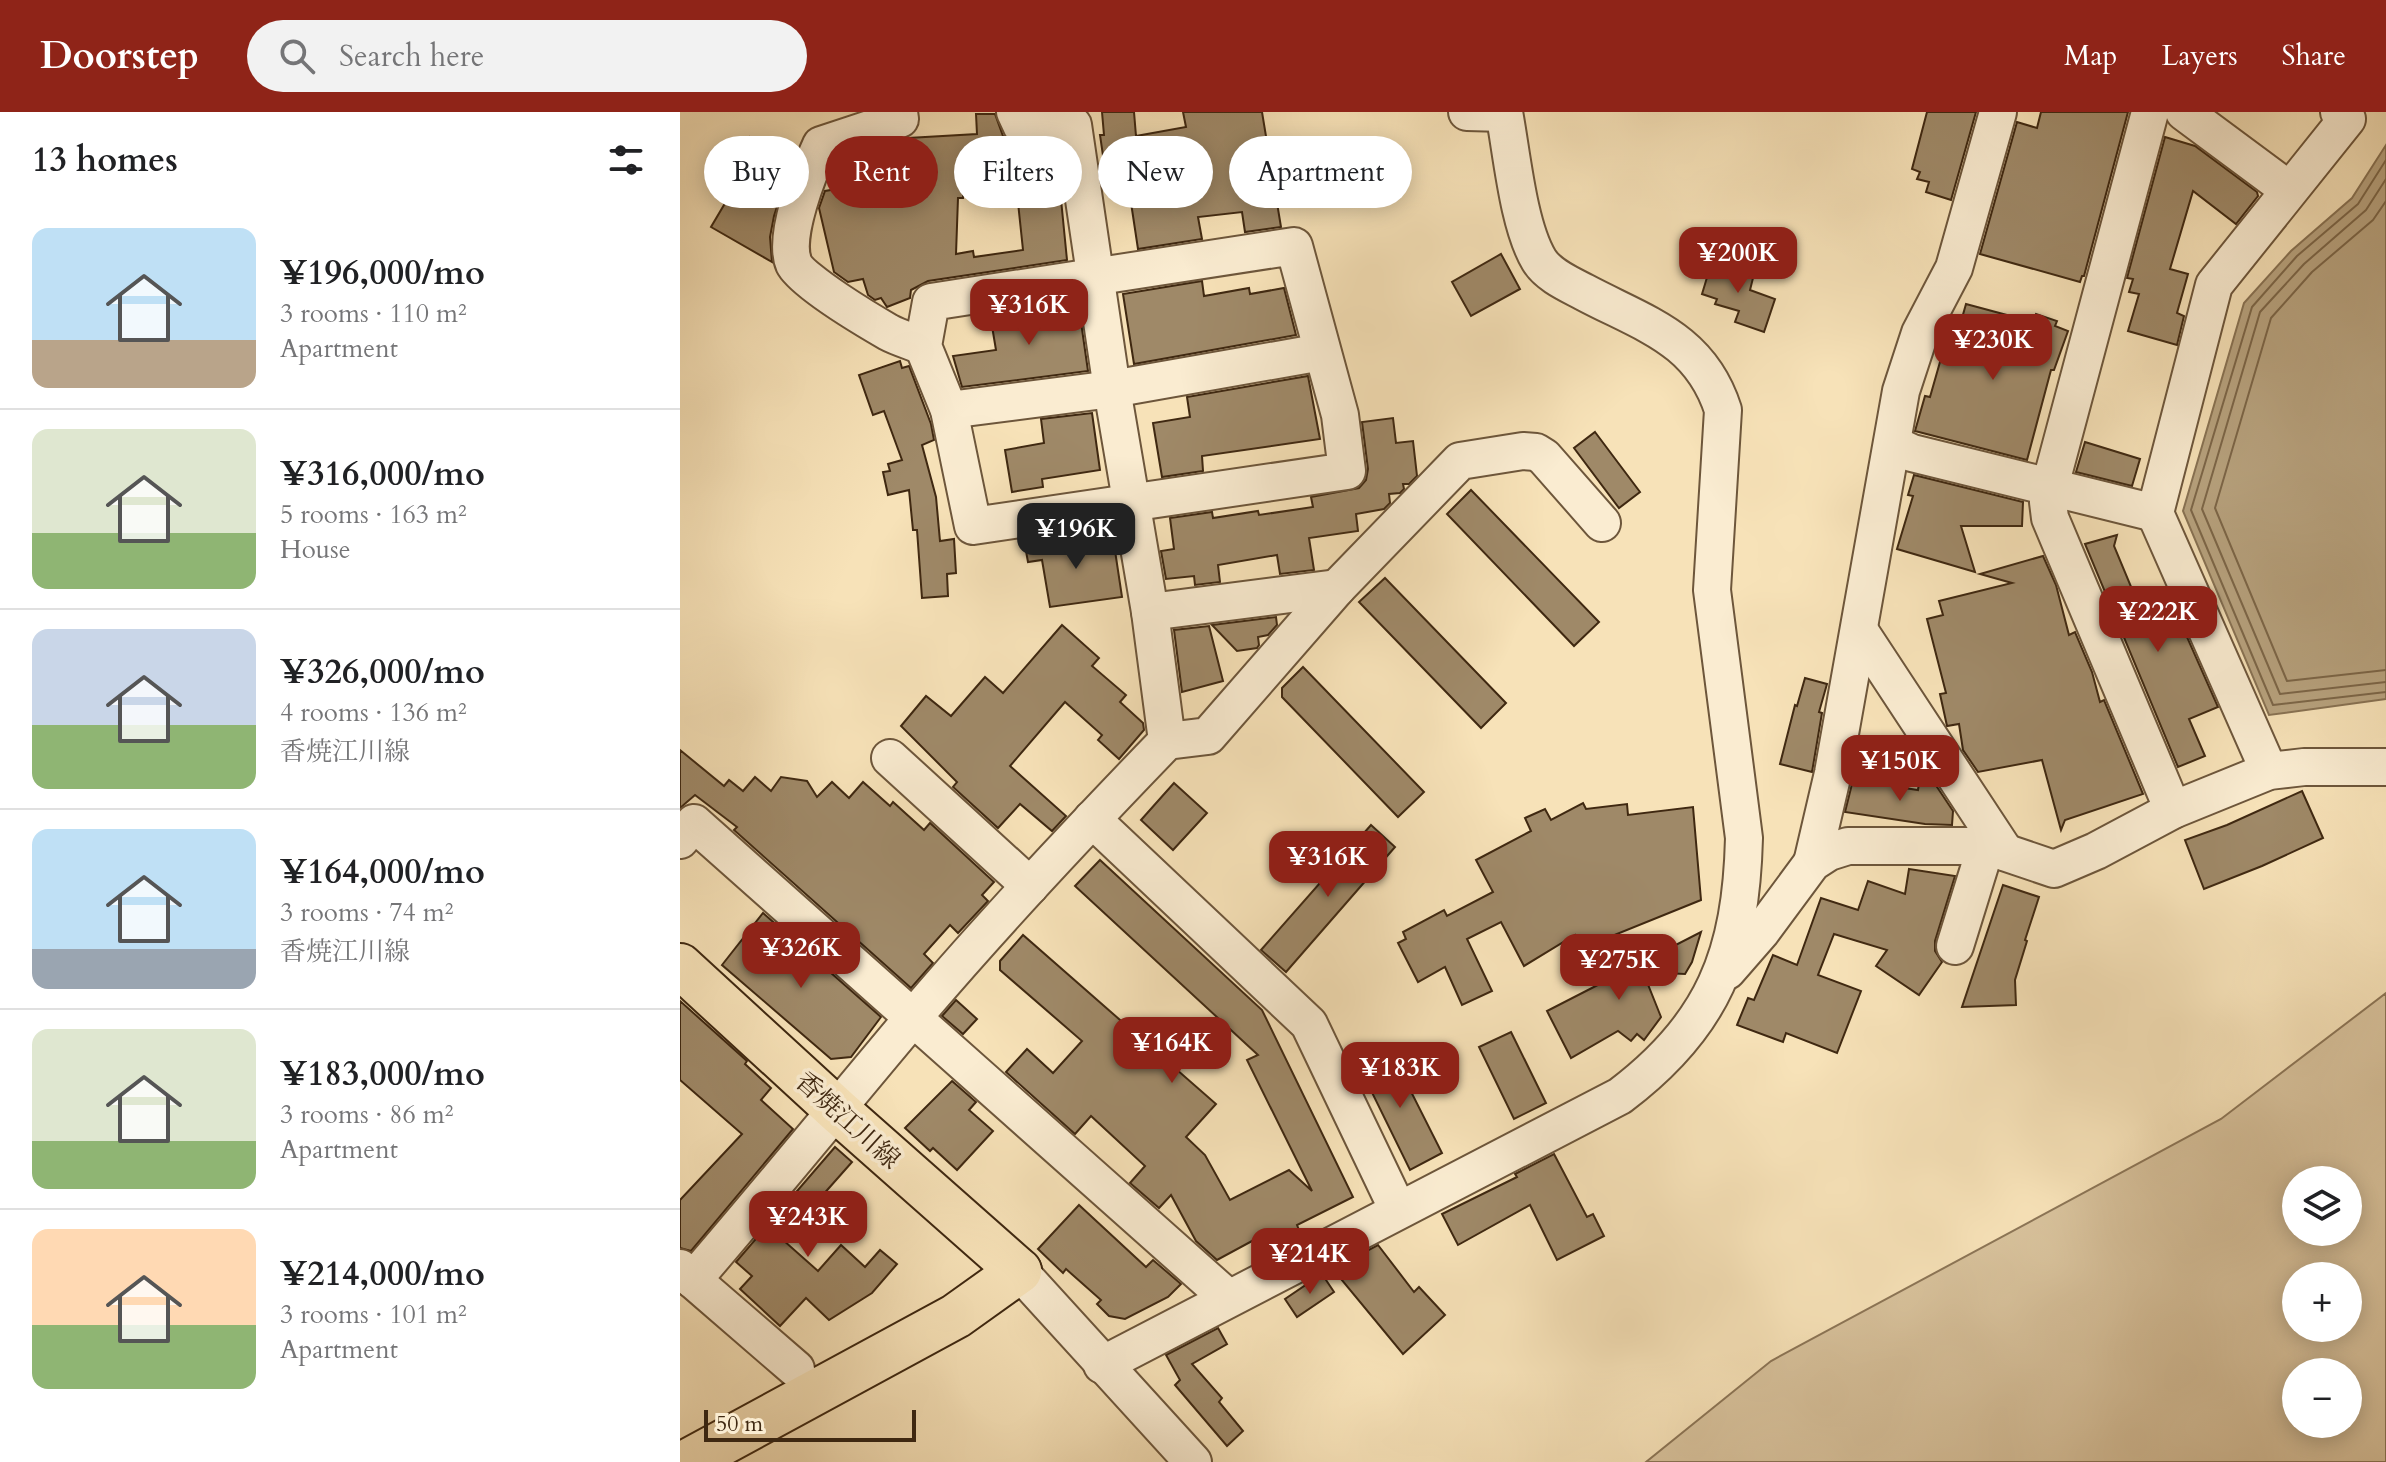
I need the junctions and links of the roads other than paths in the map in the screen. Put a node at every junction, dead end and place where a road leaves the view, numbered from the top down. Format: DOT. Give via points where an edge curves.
graph roads {
  1 [pos="899,112"];
  2 [pos="1015,112"];
  3 [pos="1467,112"];
  4 [pos="1504,112"];
  5 [pos="1998,112"];
  6 [pos="2150,112"];
  7 [pos="2184,112"];
  8 [pos="2339,112"];
  9 [pos="1072,119"];
  10 [pos="2289,190"];
  11 [pos="1096,278"];
  12 [pos="923,346"];
  13 [pos="1322,352"];
  14 [pos="1112,389"];
  15 [pos="949,410"];
  16 [pos="1893,444"];
  17 [pos="2050,486"];
  18 [pos="1130,501"];
  19 [pos="2155,513"];
  20 [pos="1602,523"];
  21 [pos="1337,588"];
  22 [pos="1150,612"];
  23 [pos="1859,630"];
  24 [pos="1167,741"];
  25 [pos="890,758"];
  26 [pos="2386,767"];
  27 [pos="2269,771"];
  28 [pos="2173,810"];
  29 [pos="1092,819"];
  30 [pos="680,840"];
  31 [pos="1996,849"];
  32 [pos="1812,863"];
  33 [pos="1030,886"];
  34 [pos="1955,946"];
  35 [pos="680,966"];
  36 [pos="1721,978"];
  37 [pos="913,1018"];
  38 [pos="838,1111"];
  39 [pos="1398,1210"];
  40 [pos="1019,1271"];
  41 [pos="686,1274"];
  42 [pos="1228,1298"];
  43 [pos="1102,1365"];
  44 [pos="796,1369"];
  45 [pos="680,1432"];
  46 [pos="687,1462"];
  47 [pos="1193,1462"];
  1 -- 12 [label="street" via="900,119 821,145 791,242 794,264 807,279 891,334"];
  2 -- 9 [label="street" via="1022,127"];
  3 -- 4 [label="street"];
  4 -- 36 [label="street" via="1529,240 1540,263 1683,345 1715,387 1723,410 1712,590 1744,838 1739,911"];
  5 -- 16 [label="street" via="1954,268 1920,333 1901,391"];
  6 -- 17 [label="street"];
  7 -- 10 [label="street"];
  8 -- 10 [label="street" via="2347,119"];
  9 -- 11 [label="street"];
  10 -- 19 [label="street" via="2214,285"];
  11 -- 12 [label="street" via="931,302"];
  11 -- 13 [label="street" via="1294,246"];
  11 -- 14 [label="street"];
  12 -- 15 [label="street"];
  13 -- 14 [label="street"];
  13 -- 18 [label="street" via="1340,415 1347,471"];
  14 -- 15 [label="street"];
  14 -- 18 [label="street"];
  15 -- 18 [label="street" via="973,526"];
  16 -- 17 [label="street"];
  16 -- 23 [label="street"];
  17 -- 19 [label="street"];
  17 -- 28 [label="street" via="2050,518"];
  18 -- 22 [label="street"];
  19 -- 27 [label="street"];
  20 -- 21 [label="street" via="1536,452 1460,461"];
  21 -- 22 [label="street"];
  21 -- 24 [label="street" via="1208,736"];
  22 -- 24 [label="street"];
  23 -- 31 [label="street"];
  23 -- 32 [label="street"];
  24 -- 29 [label="street"];
  25 -- 33 [label="street"];
  26 -- 27 [label="street"];
  27 -- 28 [label="street"];
  28 -- 31 [label="street" via="2054,869"];
  29 -- 33 [label="street"];
  29 -- 39 [label="street" via="1309,1024"];
  30 -- 37 [label="street" via="694,823"];
  31 -- 32 [label="street" via="1848,846"];
  31 -- 34 [label="street"];
  32 -- 36 [label="street"];
  33 -- 37 [label="street"];
  35 -- 38 [label="main road, 香焼江川線"];
  36 -- 39 [label="street" via="1673,1050 1620,1096"];
  37 -- 38 [label="street"];
  37 -- 42 [label="street"];
  38 -- 40 [label="main road, 香焼江川線"];
  38 -- 41 [label="street"];
  39 -- 42 [label="street"];
  40 -- 43 [label="street"];
  40 -- 44 [label="main road" via="945,1288"];
  40 -- 46 [label="main road" via="956,1316"];
  41 -- 44 [label="street"];
  42 -- 43 [label="street"];
  43 -- 47 [label="street"];
  44 -- 45 [label="main road"];
}
